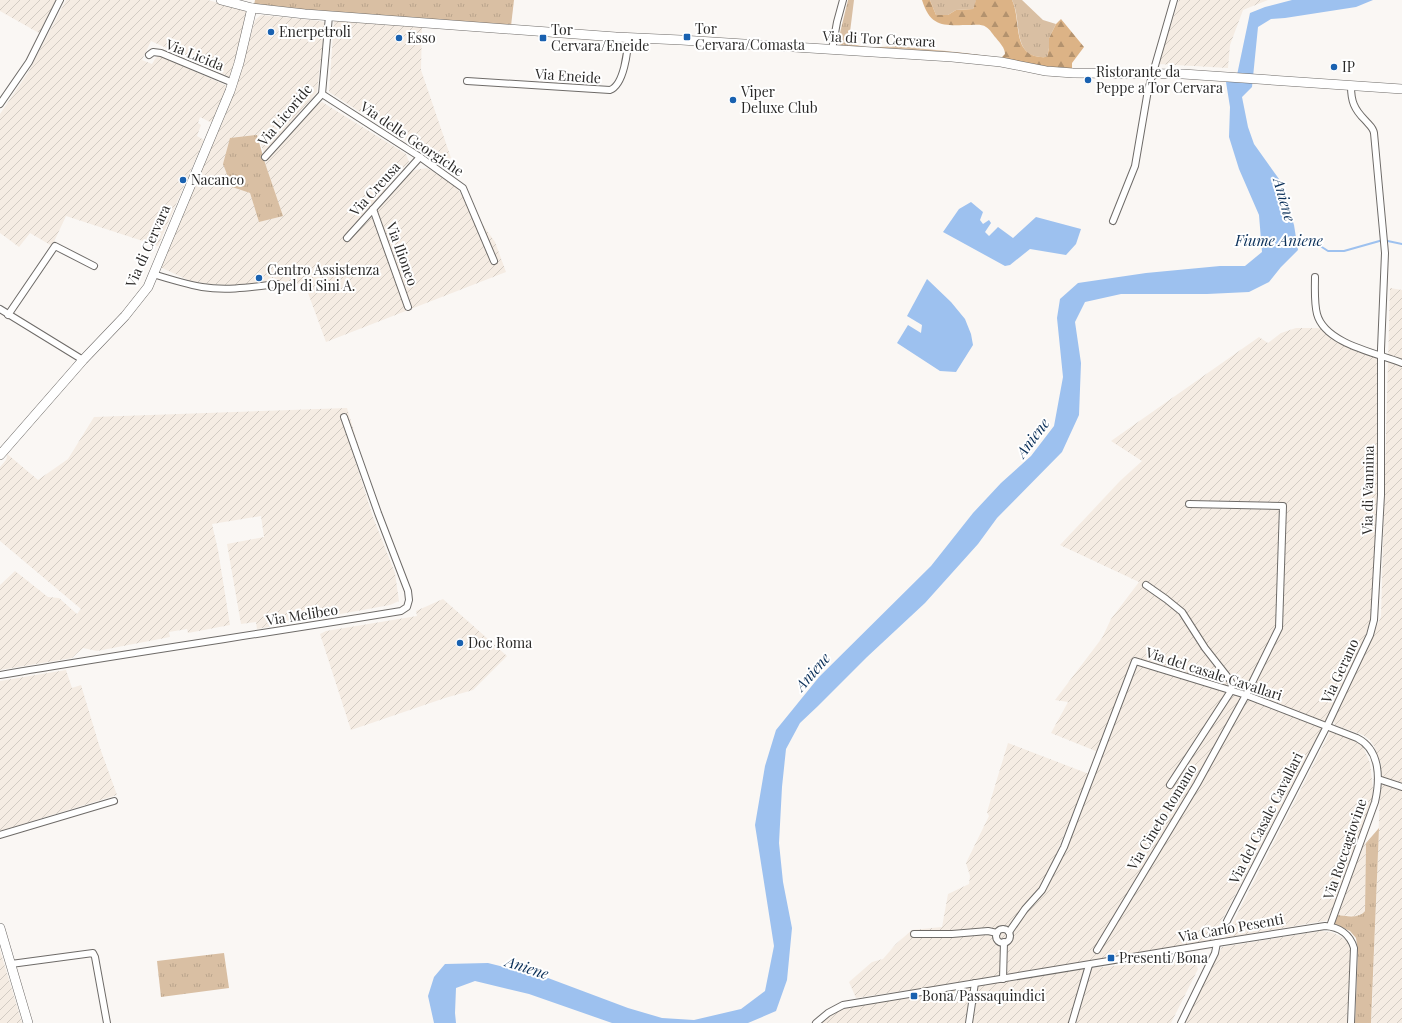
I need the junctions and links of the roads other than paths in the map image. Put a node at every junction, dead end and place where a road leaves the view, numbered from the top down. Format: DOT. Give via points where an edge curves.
graph roads {
  1 [pos="60,0"];
  2 [pos="221,0"];
  3 [pos="843,0"];
  4 [pos="1174,0"];
  5 [pos="252,8"];
  6 [pos="328,16"];
  7 [pos="628,37"];
  8 [pos="832,50"];
  9 [pos="149,55"];
  10 [pos="1152,73"];
  11 [pos="467,81"];
  12 [pos="232,83"];
  13 [pos="1351,86"];
  14 [pos="1402,89"];
  15 [pos="322,94"];
  16 [pos="0,104"];
  17 [pos="265,157"];
  18 [pos="420,157"];
  19 [pos="373,209"];
  20 [pos="1113,221"];
  21 [pos="347,238"];
  22 [pos="494,261"];
  23 [pos="94,266"];
  24 [pos="153,274"];
  25 [pos="1315,277"];
  26 [pos="277,284"];
  27 [pos="408,307"];
  28 [pos="0,309"];
  29 [pos="8,315"];
  30 [pos="1381,355"];
  31 [pos="83,360"];
  32 [pos="1402,363"];
  33 [pos="344,417"];
  34 [pos="0,455"];
  35 [pos="1189,504"];
  36 [pos="1146,585"];
  37 [pos="1373,625"];
  38 [pos="0,675"];
  39 [pos="1231,691"];
  40 [pos="1246,695"];
  41 [pos="1327,726"];
  42 [pos="1378,779"];
  43 [pos="1170,785"];
  44 [pos="1402,787"];
  45 [pos="114,801"];
  46 [pos="0,835"];
  47 [pos="1227,921"];
  48 [pos="1330,926"];
  49 [pos="0,928"];
  50 [pos="1009,932"];
  51 [pos="997,933"];
  52 [pos="914,934"];
  53 [pos="1004,942"];
  54 [pos="1217,943"];
  55 [pos="1097,950"];
  56 [pos="11,964"];
  57 [pos="1089,965"];
  58 [pos="1003,979"];
  59 [pos="975,983"];
  60 [pos="28,1023"];
  61 [pos="107,1023"];
  62 [pos="816,1023"];
  63 [pos="969,1023"];
  64 [pos="1072,1023"];
  65 [pos="1181,1023"];
  66 [pos="1350,1023"];
  1 -- 16 [label="street" via="29,62"];
  2 -- 5 [label="street, Via di Tor Cervara"];
  3 -- 8 [label="street" via="836,22"];
  4 -- 10 [label="street"];
  5 -- 6 [label="street, Via di Tor Cervara"];
  5 -- 12 [label="street, Via di Cervara"];
  6 -- 7 [label="street, Via di Tor Cervara"];
  6 -- 15 [label="street, Via Licoride"];
  7 -- 8 [label="street, Via di Tor Cervara"];
  7 -- 11 [label="street, Via Eneide" via="628,53 620,80 612,89"];
  8 -- 10 [label="street, Via di Tor Cervara" via="1000,62 1046,71 1073,73"];
  9 -- 12 [label="street, Via Licida" via="153,52 161,53"];
  10 -- 13 [label="street, Via di Tor Cervara"];
  10 -- 20 [label="street" via="1145,100 1135,166"];
  12 -- 24 [label="street, Via di Cervara"];
  13 -- 14 [label="street"];
  13 -- 30 [label="street, Via di Vannina" via="1354,107 1374,133 1385,252"];
  15 -- 17 [label="street, Via Licoride"];
  15 -- 18 [label="street, Via delle Georgiche"];
  18 -- 19 [label="street, Via Creusa"];
  18 -- 22 [label="street, Via delle Georgiche" via="463,188"];
  19 -- 21 [label="street, Via Creusa"];
  19 -- 27 [label="street, Via Ilioneo"];
  23 -- 29 [label="street" via="55,246"];
  24 -- 26 [label="street" via="202,287 241,289"];
  24 -- 31 [label="street, Via di Cervara" via="140,298"];
  25 -- 30 [label="street" via="1317,314 1326,329 1356,347"];
  28 -- 29 [label="street"];
  29 -- 31 [label="street"];
  30 -- 32 [label="street"];
  30 -- 37 [label="street, Via di Vannina" via="1381,495"];
  31 -- 34 [label="street, Via di Cervara"];
  33 -- 38 [label="street, Via Melibeo" via="408,591 407,607 402,611"];
  35 -- 40 [label="street, Via Cineto Romano" via="1283,506 1279,628"];
  36 -- 39 [label="street" via="1182,612 1230,680"];
  37 -- 41 [label="street, Via Gerano"];
  39 -- 40 [label="street, Via del casale Cavallari"];
  39 -- 43 [label="street"];
  39 -- 50 [label="street, Via del casale Cavallari" via="1135,661 1064,847 1042,890"];
  40 -- 41 [label="street, Via del casale Cavallari"];
  40 -- 55 [label="street, Via Cineto Romano" via="1197,784"];
  41 -- 42 [label="street, Via del casale Cavallari" via="1357,738 1367,745 1375,759"];
  41 -- 47 [label="street, Via del Casale Cavallari"];
  42 -- 44 [label="street"];
  42 -- 48 [label="street, Via Roccagiovine" via="1373,810"];
  45 -- 46 [label="street"];
  48 -- 54 [label="street, Via Carlo Pesenti"];
  48 -- 66 [label="street" via="1344,933 1354,948"];
  49 -- 56 [label="street"];
  50 -- 51 [label="street" via="1004,929"];
  50 -- 53 [label="street" via="1010,938"];
  51 -- 52 [label="street" via="988,931"];
  51 -- 53 [label="street" via="997,939"];
  53 -- 58 [label="street"];
  54 -- 57 [label="street, Via Carlo Pesenti"];
  54 -- 65 [label="street" via="1215,953"];
  56 -- 60 [label="street"];
  56 -- 61 [label="street" via="93,954"];
  57 -- 58 [label="street, Via Carlo Pesenti"];
  57 -- 64 [label="street"];
  58 -- 59 [label="street, Via Carlo Pesenti"];
  59 -- 62 [label="street, Via Carlo Pesenti" via="843,1005"];
  59 -- 63 [label="street"];
}
